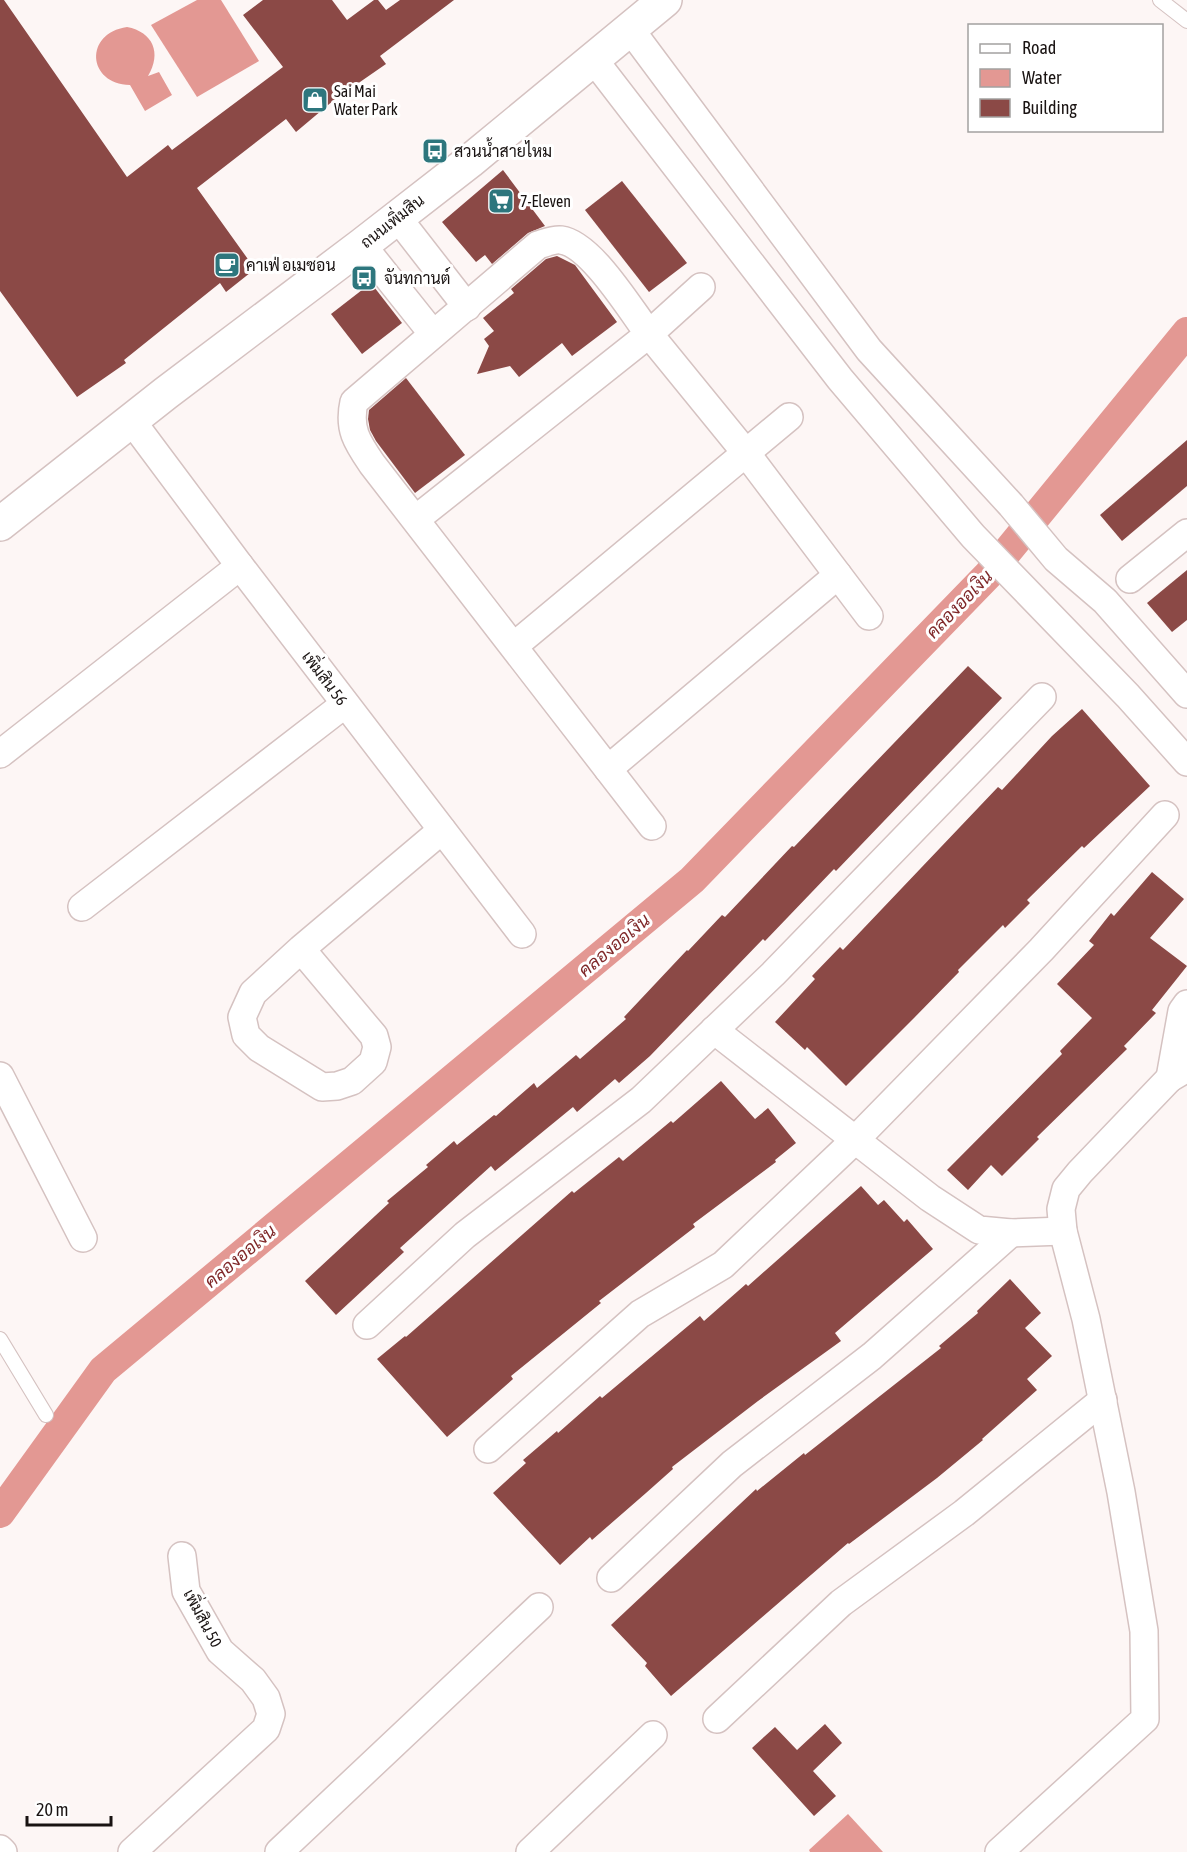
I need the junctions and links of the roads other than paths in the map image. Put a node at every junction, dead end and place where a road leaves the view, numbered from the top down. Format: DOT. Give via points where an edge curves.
graph roads {
  1 [pos="665,0"];
  2 [pos="1160,0"];
  3 [pos="1187,21"];
  4 [pos="630,29"];
  5 [pos="594,60"];
  6 [pos="397,217"];
  7 [pos="362,245"];
  8 [pos="701,287"];
  9 [pos="466,307"];
  10 [pos="433,334"];
  11 [pos="649,334"];
  12 [pos="789,417"];
  13 [pos="131,420"];
  14 [pos="746,453"];
  15 [pos="416,519"];
  16 [pos="0,524"];
  17 [pos="1187,533"];
  18 [pos="240,566"];
  19 [pos="838,575"];
  20 [pos="1130,579"];
  21 [pos="869,616"];
  22 [pos="514,646"];
  23 [pos="1187,694"];
  24 [pos="1042,697"];
  25 [pos="345,704"];
  26 [pos="0,754"];
  27 [pos="1187,762"];
  28 [pos="608,769"];
  29 [pos="1165,815"];
  30 [pos="652,826"];
  31 [pos="442,830"];
  32 [pos="82,907"];
  33 [pos="522,934"];
  34 [pos="301,949"];
  35 [pos="1187,1004"];
  36 [pos="714,1030"];
  37 [pos="1178,1073"];
  38 [pos="0,1076"];
  39 [pos="855,1140"];
  40 [pos="1064,1231"];
  41 [pos="1011,1233"];
  42 [pos="83,1238"];
  43 [pos="368,1325"];
  44 [pos="0,1339"];
  45 [pos="1103,1400"];
  46 [pos="46,1415"];
  47 [pos="488,1449"];
  48 [pos="182,1556"];
  49 [pos="611,1578"];
  50 [pos="539,1608"];
  51 [pos="717,1719"];
  52 [pos="653,1735"];
  53 [pos="296,1847"];
  54 [pos="132,1852"];
  55 [pos="531,1852"];
  56 [pos="999,1852"];
  1 -- 4 [label="street, ถนนเพิ่มสิน"];
  2 -- 3 [label="lane"];
  4 -- 5 [label="street, ถนนเพิ่มสิน"];
  4 -- 23 [label="street" via="869,351 1056,559 1105,601"];
  5 -- 6 [label="street, ถนนเพิ่มสิน"];
  5 -- 27 [label="street" via="840,379 973,536"];
  6 -- 7 [label="street, ถนนเพิ่มสิน"];
  6 -- 9 [label="street"];
  7 -- 10 [label="street"];
  7 -- 13 [label="street, ถนนเพิ่มสิน"];
  8 -- 11 [label="street"];
  9 -- 10 [label="street"];
  9 -- 11 [label="street" via="538,245 559,240 576,244 592,258"];
  10 -- 15 [label="street" via="354,402 350,419 359,446"];
  11 -- 14 [label="street"];
  11 -- 15 [label="street"];
  12 -- 14 [label="street"];
  13 -- 16 [label="street, ถนนเพิ่มสิน"];
  13 -- 18 [label="street, เพิ่มสิน 56"];
  14 -- 19 [label="street"];
  14 -- 22 [label="street"];
  15 -- 22 [label="street"];
  17 -- 20 [label="street"];
  18 -- 25 [label="street, เพิ่มสิน 56"];
  18 -- 26 [label="street"];
  19 -- 21 [label="street"];
  19 -- 28 [label="street"];
  22 -- 28 [label="street"];
  24 -- 36 [label="street"];
  25 -- 31 [label="street, เพิ่มสิน 56"];
  25 -- 32 [label="street"];
  28 -- 30 [label="street"];
  29 -- 39 [label="street" via="1041,950"];
  31 -- 33 [label="street, เพิ่มสิน 56"];
  31 -- 34 [label="street"];
  34 -- 34 [label="street" via="374,1036 377,1047 373,1062 352,1081 337,1086 322,1087 259,1048 246,1035 242,1017 253,993"];
  35 -- 37 [label="street" via="1182,1011"];
  36 -- 39 [label="street"];
  36 -- 43 [label="street" via="641,1100 465,1235"];
  37 -- 40 [label="street" via="1066,1189 1061,1209"];
  38 -- 42 [label="street"];
  39 -- 41 [label="street" via="979,1230"];
  39 -- 47 [label="street" via="723,1265 640,1314"];
  40 -- 41 [label="street"];
  40 -- 45 [label="street"];
  41 -- 49 [label="street" via="872,1356 732,1464"];
  44 -- 46 [label="lane"];
  45 -- 51 [label="street" via="963,1513 841,1603"];
  45 -- 56 [label="street" via="1144,1631 1145,1719"];
  48 -- 54 [label="street, เพิ่มสิน 50" via="186,1591 220,1651 253,1680 266,1698 271,1714 266,1729"];
  50 -- 53 [label="street"];
  52 -- 55 [label="street"];
}
